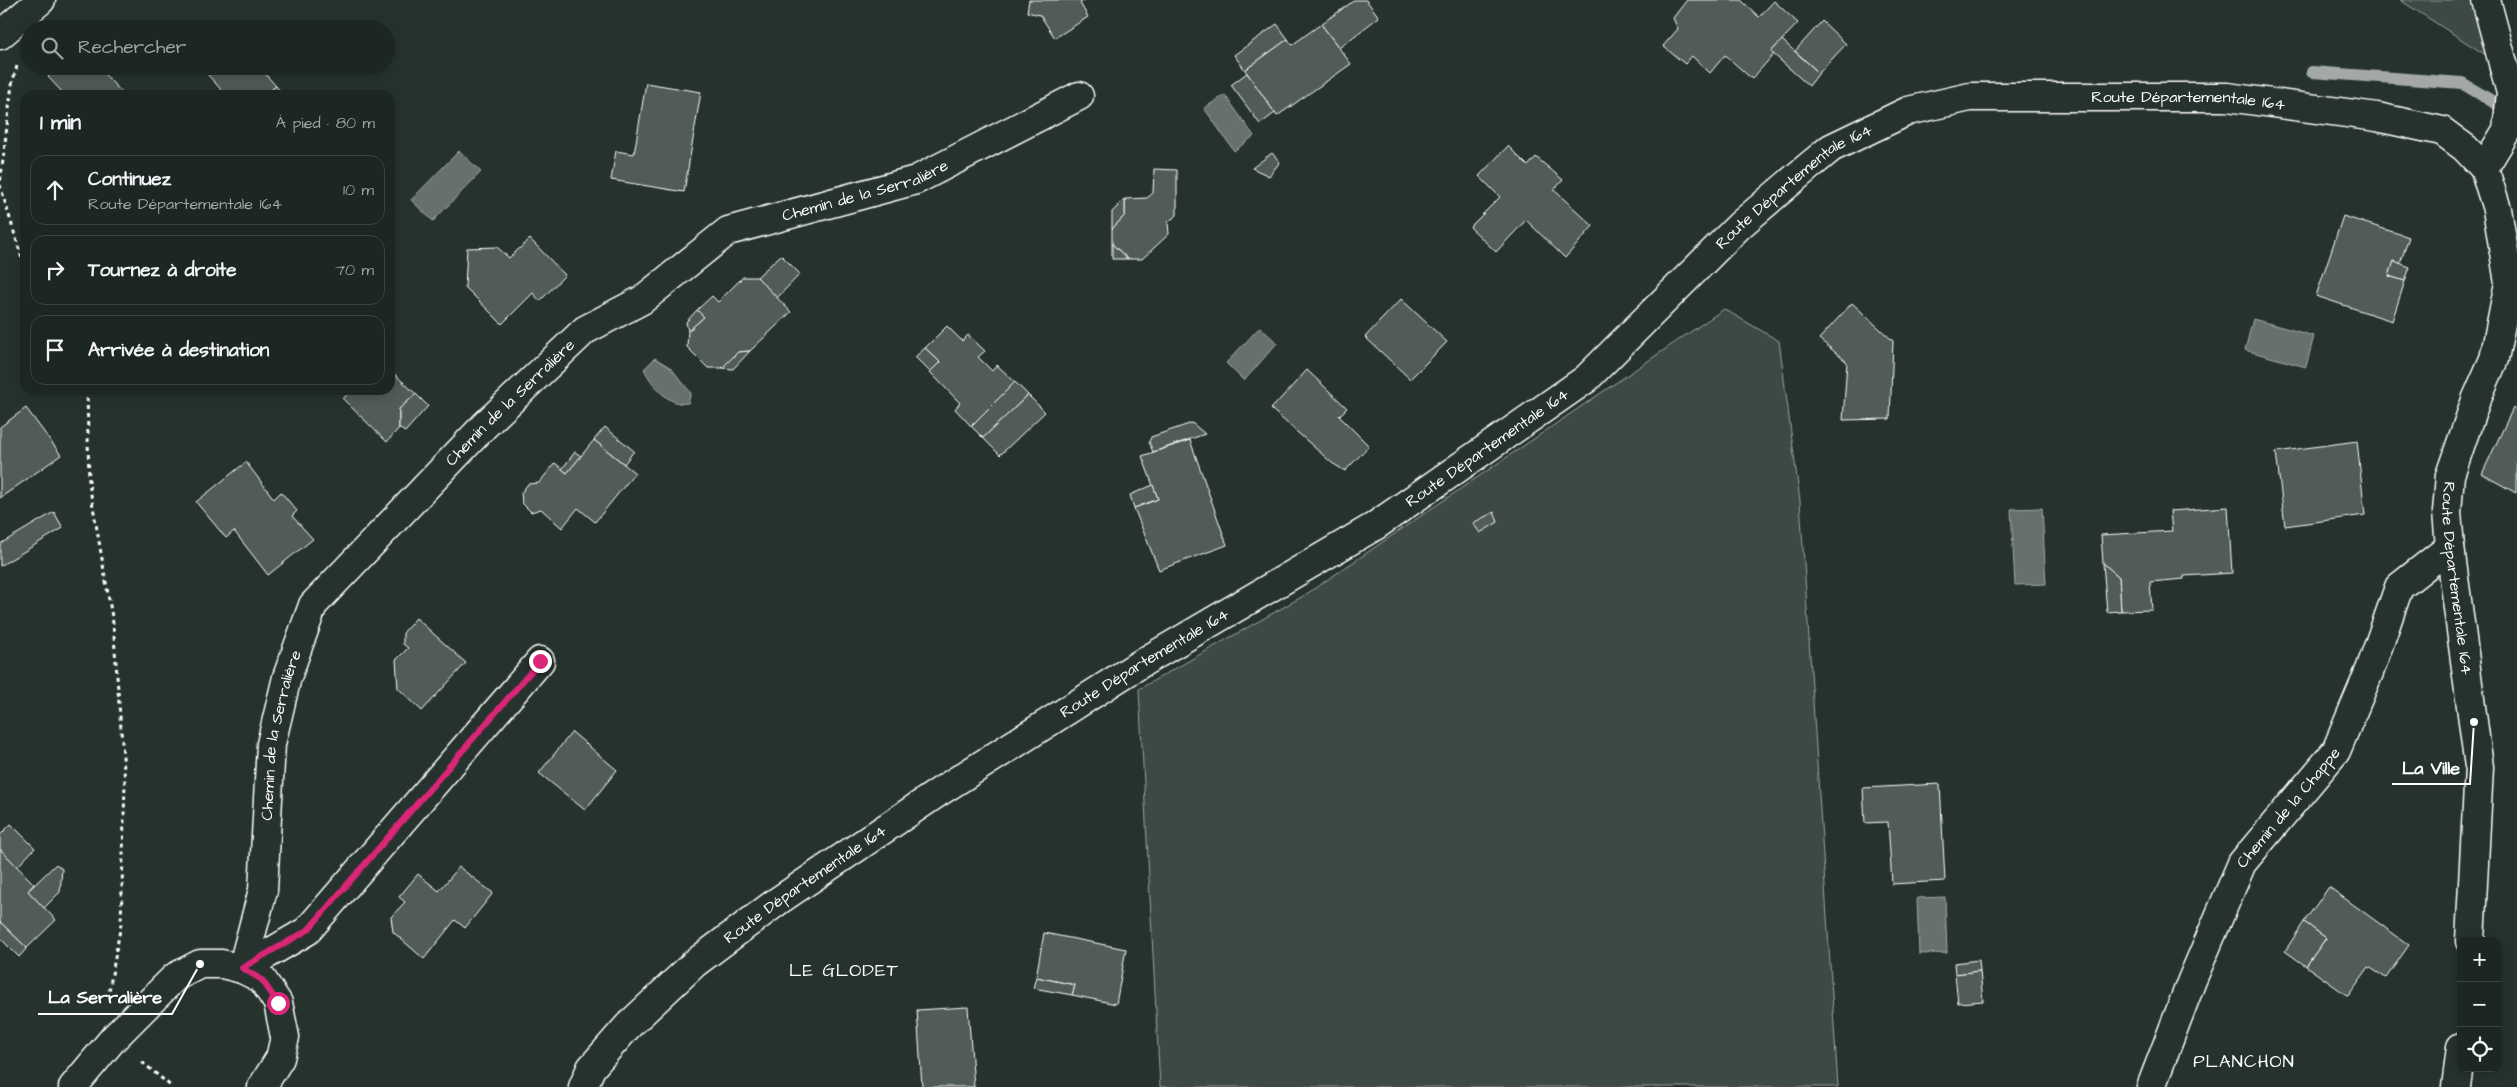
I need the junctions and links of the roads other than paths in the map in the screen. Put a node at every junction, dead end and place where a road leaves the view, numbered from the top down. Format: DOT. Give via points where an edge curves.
graph roads {
  1 [pos="2486,0"];
  2 [pos="31,8"];
  3 [pos="0,35"];
  4 [pos="1079,96"];
  5 [pos="2484,168"];
  6 [pos="2513,284"];
  7 [pos="2450,547"];
  8 [pos="540,661"];
  9 [pos="2470,937"];
  10 [pos="242,968"];
  11 [pos="2458,1072"];
  12 [pos="73,1087"];
  13 [pos="262,1087"];
  14 [pos="583,1087"];
  15 [pos="2151,1087"];
  16 [pos="2456,1087"];
  1 -- 5 [label="street" via="2511,93 2507,130"];
  2 -- 3 [label="street"];
  4 -- 10 [label="street, Chemin de la Serralière" via="916,180 728,231 642,300 585,330 485,425 313,605 287,677 271,744 263,890"];
  5 -- 6 [label="street, Route Départementale 164" via="2497,209"];
  5 -- 14 [label="street, Route Départementale 164" via="2465,148 2442,132 2377,117 2227,97 1970,97 1908,111 1830,148 1740,225 1586,379 1375,526 1140,664 778,901 695,963 628,1026 591,1068"];
  6 -- 7 [label="street, Route Départementale 164" via="2494,359 2450,475 2447,512"];
  7 -- 9 [label="street, Route Départementale 164" via="2479,767"];
  7 -- 15 [label="street, Chemin de la Chappe" via="2399,588 2370,670 2336,751 2242,863"];
  8 -- 10 [label="street" via="308,930"];
  10 -- 12 [label="street" via="200,964 175,976"];
  10 -- 13 [label="street" via="262,980 278,1003 285,1037 280,1058"];
  11 -- 16 [label="street"];
}
